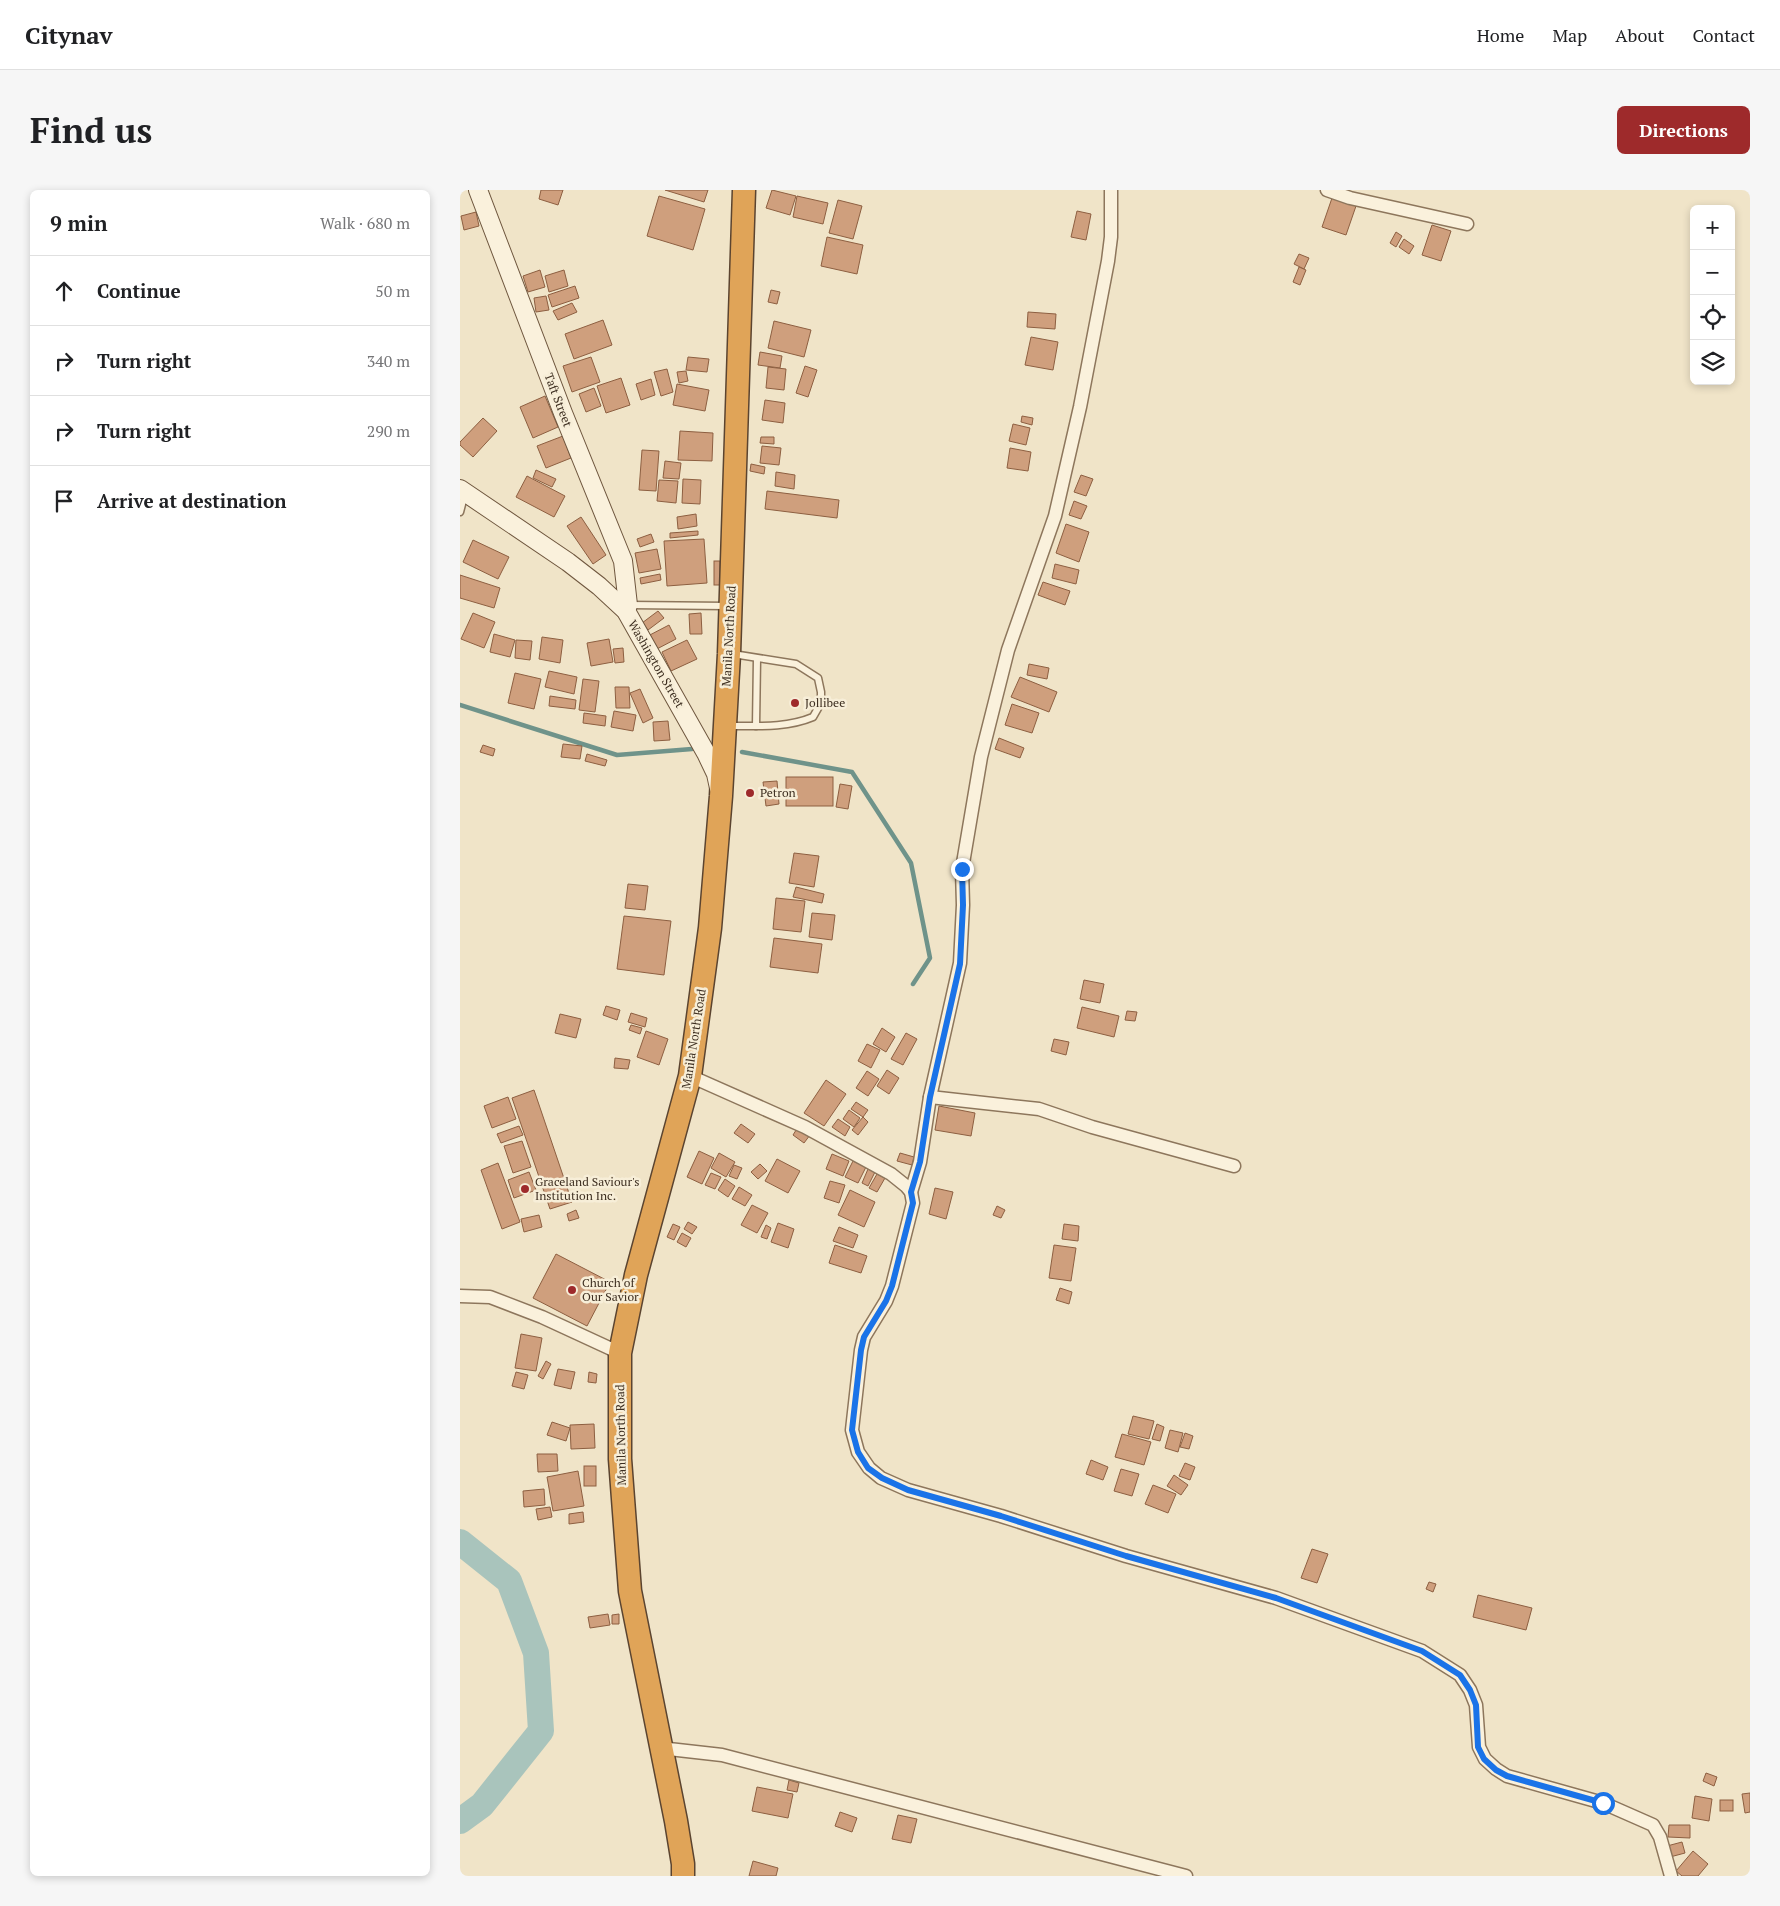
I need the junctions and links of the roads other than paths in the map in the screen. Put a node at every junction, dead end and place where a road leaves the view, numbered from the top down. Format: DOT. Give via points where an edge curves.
graph roads {
  1 [pos="478,190"];
  2 [pos="744,190"];
  3 [pos="1111,190"];
  4 [pos="1327,190"];
  5 [pos="1467,224"];
  6 [pos="463,490"];
  7 [pos="460,512"];
  8 [pos="730,606"];
  9 [pos="627,608"];
  10 [pos="729,654"];
  11 [pos="757,659"];
  12 [pos="724,726"];
  13 [pos="756,726"];
  14 [pos="721,796"];
  15 [pos="690,1076"];
  16 [pos="930,1097"];
  17 [pos="1234,1166"];
  18 [pos="911,1192"];
  19 [pos="460,1296"];
  20 [pos="620,1353"];
  21 [pos="660,1748"];
  22 [pos="683,1876"];
  23 [pos="1186,1876"];
  24 [pos="1671,1876"];
  1 -- 9 [label="street, Taft Street" via="623,561"];
  2 -- 8 [label="highway, Manila North Road"];
  3 -- 16 [label="street" via="1108,261 1080,407 1054,516 1008,650 981,757 962,869 960,964"];
  4 -- 5 [label="street"];
  6 -- 7 [label="lane"];
  6 -- 9 [label="street, Washington Street" via="568,562"];
  8 -- 9 [label="lane"];
  8 -- 10 [label="highway, Manila North Road"];
  9 -- 14 [label="street, Washington Street" via="706,753 716,774"];
  10 -- 11 [label="lane"];
  10 -- 12 [label="highway, Manila North Road"];
  11 -- 13 [label="lane"];
  11 -- 13 [label="lane" via="804,667 818,678 822,692 813,717 801,722"];
  12 -- 13 [label="lane"];
  12 -- 14 [label="highway, Manila North Road"];
  14 -- 15 [label="highway, Manila North Road" via="710,928"];
  15 -- 18 [label="street" via="805,1127 891,1174"];
  15 -- 20 [label="highway, Manila North Road" via="636,1275"];
  16 -- 17 [label="street" via="1039,1109"];
  16 -- 18 [label="street" via="920,1162"];
  18 -- 24 [label="street" via="913,1203 892,1286 864,1337 861,1350 852,1430 858,1452 868,1468 908,1490 1276,1598 1422,1651 1460,1675 1470,1690 1476,1705 1478,1747 1484,1759 1496,1770 1603,1803 1652,1825 1660,1837"];
  19 -- 20 [label="street" via="490,1297"];
  20 -- 21 [label="highway, Manila North Road" via="620,1459 630,1591"];
  21 -- 22 [label="highway, Manila North Road" via="684,1864"];
  21 -- 23 [label="street" via="722,1755"];
}
